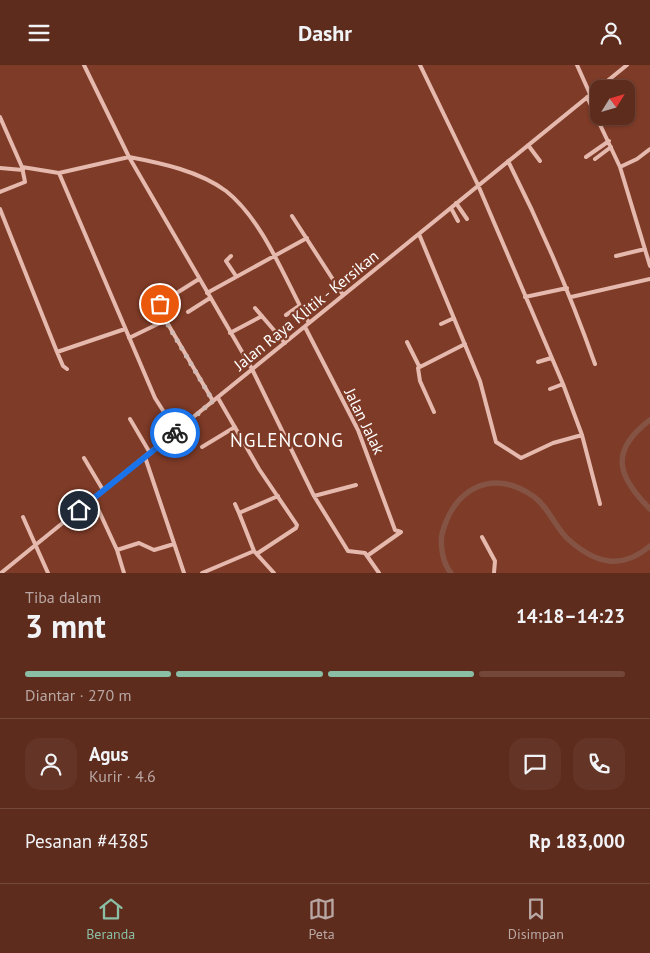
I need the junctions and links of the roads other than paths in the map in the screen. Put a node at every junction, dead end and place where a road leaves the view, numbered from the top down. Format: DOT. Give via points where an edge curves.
graph roads {
  1 [pos="84,65"];
  2 [pos="420,65"];
  3 [pos="577,65"];
  4 [pos="627,65"];
  5 [pos="588,96"];
  6 [pos="0,117"];
  7 [pos="609,141"];
  8 [pos="528,145"];
  9 [pos="611,147"];
  10 [pos="650,149"];
  11 [pos="129,157"];
  12 [pos="586,157"];
  13 [pos="595,159"];
  14 [pos="508,161"];
  15 [pos="540,161"];
  16 [pos="0,167"];
  17 [pos="620,167"];
  18 [pos="22,169"];
  19 [pos="59,173"];
  20 [pos="478,185"];
  21 [pos="0,192"];
  22 [pos="456,203"];
  23 [pos="451,208"];
  24 [pos="0,209"];
  25 [pos="292,216"];
  26 [pos="467,219"];
  27 [pos="458,221"];
  28 [pos="419,234"];
  29 [pos="306,238"];
  30 [pos="645,249"];
  31 [pos="231,256"];
  32 [pos="616,256"];
  33 [pos="274,257"];
  34 [pos="650,266"];
  35 [pos="236,276"];
  36 [pos="199,279"];
  37 [pos="650,279"];
  38 [pos="567,288"];
  39 [pos="148,290"];
  40 [pos="207,293"];
  41 [pos="343,295"];
  42 [pos="525,297"];
  43 [pos="570,297"];
  44 [pos="210,298"];
  45 [pos="156,306"];
  46 [pos="299,306"];
  47 [pos="255,308"];
  48 [pos="188,312"];
  49 [pos="286,315"];
  50 [pos="262,316"];
  51 [pos="454,319"];
  52 [pos="164,321"];
  53 [pos="309,323"];
  54 [pos="441,324"];
  55 [pos="305,327"];
  56 [pos="125,329"];
  57 [pos="230,333"];
  58 [pos="129,339"];
  59 [pos="407,342"];
  60 [pos="285,343"];
  61 [pos="465,344"];
  62 [pos="57,351"];
  63 [pos="551,358"];
  64 [pos="538,362"];
  65 [pos="595,364"];
  66 [pos="419,366"];
  67 [pos="68,369"];
  68 [pos="252,369"];
  69 [pos="563,384"];
  70 [pos="550,389"];
  71 [pos="218,398"];
  72 [pos="213,401"];
  73 [pos="434,412"];
  74 [pos="130,419"];
  75 [pos="235,427"];
  76 [pos="176,431"];
  77 [pos="582,435"];
  78 [pos="202,447"];
  79 [pos="150,453"];
  80 [pos="145,457"];
  81 [pos="84,458"];
  82 [pos="356,485"];
  83 [pos="103,490"];
  84 [pos="314,496"];
  85 [pos="278,497"];
  86 [pos="93,498"];
  87 [pos="235,504"];
  88 [pos="600,504"];
  89 [pos="239,513"];
  90 [pos="23,517"];
  91 [pos="482,537"];
  92 [pos="37,544"];
  93 [pos="174,544"];
  94 [pos="117,550"];
  95 [pos="256,552"];
  96 [pos="367,555"];
  97 [pos="1,573"];
  98 [pos="48,573"];
  99 [pos="124,573"];
  100 [pos="184,573"];
  101 [pos="202,573"];
  102 [pos="274,573"];
  103 [pos="379,573"];
  104 [pos="494,573"];
  1 -- 11 [label="street"];
  2 -- 20 [label="street"];
  3 -- 5 [label="street"];
  4 -- 5 [label="street, Jalan Raya Klitik - Kersikan"];
  5 -- 7 [label="street"];
  5 -- 8 [label="street, Jalan Raya Klitik - Kersikan"];
  6 -- 18 [label="street"];
  7 -- 9 [label="street"];
  7 -- 12 [label="street"];
  8 -- 14 [label="street, Jalan Raya Klitik - Kersikan"];
  8 -- 15 [label="street"];
  9 -- 13 [label="street"];
  9 -- 17 [label="street"];
  10 -- 17 [label="street"];
  11 -- 19 [label="street"];
  11 -- 33 [label="street" via="170,166 226,191 248,215"];
  11 -- 36 [label="street"];
  14 -- 20 [label="street, Jalan Raya Klitik - Kersikan"];
  14 -- 38 [label="street"];
  16 -- 18 [label="street"];
  17 -- 30 [label="street"];
  18 -- 19 [label="street"];
  18 -- 21 [label="street" via="25,182"];
  19 -- 56 [label="street"];
  20 -- 22 [label="street, Jalan Raya Klitik - Kersikan"];
  20 -- 42 [label="street"];
  22 -- 23 [label="street, Jalan Raya Klitik - Kersikan"];
  22 -- 26 [label="street"];
  23 -- 27 [label="street"];
  23 -- 28 [label="street, Jalan Raya Klitik - Kersikan"];
  24 -- 62 [label="street"];
  25 -- 29 [label="street"];
  28 -- 41 [label="street, Jalan Raya Klitik - Kersikan"];
  28 -- 51 [label="street"];
  29 -- 33 [label="street"];
  29 -- 41 [label="street"];
  30 -- 32 [label="street"];
  30 -- 34 [label="street"];
  31 -- 35 [label="street" via="226,261"];
  33 -- 35 [label="street"];
  33 -- 46 [label="street"];
  35 -- 40 [label="street"];
  36 -- 40 [label="street"];
  36 -- 45 [label="street"];
  37 -- 43 [label="street"];
  38 -- 42 [label="street"];
  38 -- 43 [label="street"];
  39 -- 45 [label="street"];
  40 -- 44 [label="street"];
  41 -- 53 [label="street, Jalan Raya Klitik - Kersikan"];
  42 -- 63 [label="street"];
  43 -- 65 [label="street"];
  44 -- 48 [label="street"];
  44 -- 57 [label="street"];
  45 -- 52 [label="street"];
  46 -- 49 [label="street"];
  46 -- 53 [label="street"];
  47 -- 50 [label="street"];
  50 -- 57 [label="street"];
  50 -- 60 [label="street"];
  51 -- 54 [label="street"];
  51 -- 61 [label="street"];
  52 -- 58 [label="street"];
  52 -- 72 [label="street"];
  53 -- 55 [label="street, Jalan Raya Klitik - Kersikan"];
  55 -- 60 [label="street, Jalan Raya Klitik - Kersikan"];
  55 -- 96 [label="street, Jalan Jalak" via="358,430 395,530 401,532"];
  56 -- 58 [label="street"];
  56 -- 62 [label="street"];
  57 -- 68 [label="street"];
  58 -- 76 [label="street" via="155,398"];
  59 -- 66 [label="street"];
  60 -- 68 [label="street, Jalan Raya Klitik - Kersikan"];
  61 -- 66 [label="street"];
  61 -- 77 [label="street" via="480,381 498,445 521,459 553,443"];
  62 -- 67 [label="street" via="63,366"];
  63 -- 64 [label="street"];
  63 -- 69 [label="street"];
  66 -- 73 [label="street" via="420,381"];
  68 -- 71 [label="street, Jalan Raya Klitik - Kersikan"];
  68 -- 84 [label="street"];
  69 -- 70 [label="street"];
  69 -- 77 [label="street"];
  71 -- 72 [label="street, Jalan Raya Klitik - Kersikan"];
  71 -- 75 [label="street"];
  72 -- 76 [label="street, Jalan Raya Klitik - Kersikan"];
  74 -- 79 [label="street"];
  75 -- 78 [label="street"];
  75 -- 85 [label="street"];
  76 -- 79 [label="street, Jalan Raya Klitik - Kersikan"];
  77 -- 88 [label="street"];
  79 -- 80 [label="street, Jalan Raya Klitik - Kersikan"];
  80 -- 83 [label="street, Jalan Raya Klitik - Kersikan"];
  80 -- 93 [label="street"];
  81 -- 83 [label="street"];
  82 -- 84 [label="street"];
  83 -- 86 [label="street, Jalan Raya Klitik - Kersikan"];
  84 -- 96 [label="street" via="348,551"];
  85 -- 89 [label="street"];
  85 -- 95 [label="street" via="297,527"];
  86 -- 92 [label="street, Jalan Raya Klitik - Kersikan"];
  86 -- 94 [label="street"];
  87 -- 89 [label="street"];
  89 -- 95 [label="street"];
  90 -- 92 [label="street"];
  91 -- 104 [label="street" via="495,561"];
  92 -- 97 [label="street, Jalan Raya Klitik - Kersikan"];
  92 -- 98 [label="street"];
  93 -- 94 [label="street" via="156,550 139,543"];
  93 -- 100 [label="street"];
  94 -- 99 [label="street"];
  95 -- 101 [label="street"];
  95 -- 102 [label="street"];
  96 -- 103 [label="street"];
}
